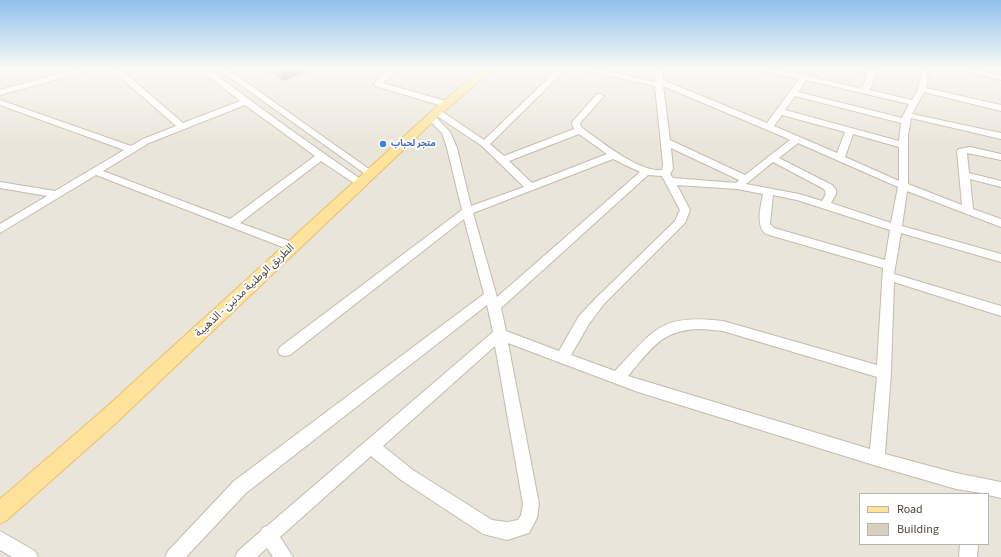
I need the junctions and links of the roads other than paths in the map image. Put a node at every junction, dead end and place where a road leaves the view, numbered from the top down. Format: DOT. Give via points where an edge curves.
graph roads {
  1 [pos="144,94"];
  2 [pos="236,94"];
  3 [pos="255,94"];
  4 [pos="400,94"];
  5 [pos="459,94"];
  6 [pos="536,94"];
  7 [pos="660,94"];
  8 [pos="687,94"];
  9 [pos="792,94"];
  10 [pos="797,94"];
  11 [pos="874,94"];
  12 [pos="919,94"];
  13 [pos="943,94"];
  14 [pos="600,96"];
  15 [pos="246,102"];
  16 [pos="914,103"];
  17 [pos="2,104"];
  18 [pos="1001,108"];
  19 [pos="439,112"];
  20 [pos="781,112"];
  21 [pos="906,119"];
  22 [pos="182,127"];
  23 [pos="770,127"];
  24 [pos="580,130"];
  25 [pos="850,131"];
  26 [pos="1001,136"];
  27 [pos="797,139"];
  28 [pos="666,142"];
  29 [pos="485,144"];
  30 [pos="902,145"];
  31 [pos="132,150"];
  32 [pos="614,155"];
  33 [pos="321,156"];
  34 [pos="772,158"];
  35 [pos="840,158"];
  36 [pos="1001,158"];
  37 [pos="504,160"];
  38 [pos="96,172"];
  39 [pos="646,172"];
  40 [pos="965,175"];
  41 [pos="667,177"];
  42 [pos="366,178"];
  43 [pos="741,183"];
  44 [pos="1001,184"];
  45 [pos="0,185"];
  46 [pos="902,186"];
  47 [pos="530,187"];
  48 [pos="768,191"];
  49 [pos="57,195"];
  50 [pos="825,204"];
  51 [pos="968,210"];
  52 [pos="467,211"];
  53 [pos="1001,223"];
  54 [pos="231,224"];
  55 [pos="897,228"];
  56 [pos="0,229"];
  57 [pos="293,247"];
  58 [pos="1001,258"];
  59 [pos="889,271"];
  60 [pos="493,301"];
  61 [pos="1001,311"];
  62 [pos="500,334"];
  63 [pos="285,351"];
  64 [pos="562,358"];
  65 [pos="884,373"];
  66 [pos="617,378"];
  67 [pos="371,446"];
  68 [pos="877,459"];
  69 [pos="965,488"];
  70 [pos="1001,490"];
  71 [pos="0,513"];
  72 [pos="268,534"];
  73 [pos="0,540"];
  74 [pos="969,545"];
  75 [pos="29,557"];
  76 [pos="174,557"];
  77 [pos="244,557"];
  78 [pos="284,557"];
  79 [pos="968,557"];
  1 -- 22 [label="street"];
  2 -- 15 [label="street"];
  3 -- 42 [label="street"];
  4 -- 19 [label="street"];
  5 -- 19 [label="main road, الطريق الوطنية مدنين - الذهيبة"];
  6 -- 29 [label="street"];
  7 -- 28 [label="street"];
  8 -- 23 [label="street"];
  9 -- 20 [label="street"];
  10 -- 21 [label="street"];
  11 -- 16 [label="street"];
  12 -- 16 [label="street"];
  13 -- 18 [label="street"];
  14 -- 24 [label="street" via="576,123"];
  15 -- 22 [label="street"];
  15 -- 33 [label="street"];
  16 -- 21 [label="street"];
  17 -- 31 [label="street"];
  19 -- 29 [label="street"];
  19 -- 42 [label="main road, الطريق الوطنية مدنين - الذهيبة"];
  19 -- 52 [label="street" via="452,148"];
  20 -- 23 [label="street"];
  20 -- 25 [label="street"];
  21 -- 26 [label="street"];
  21 -- 30 [label="street"];
  22 -- 31 [label="street" via="155,136"];
  23 -- 27 [label="street"];
  24 -- 32 [label="street"];
  24 -- 37 [label="street"];
  25 -- 30 [label="street"];
  25 -- 35 [label="street"];
  27 -- 34 [label="street"];
  27 -- 35 [label="street"];
  28 -- 41 [label="street"];
  28 -- 43 [label="street"];
  29 -- 37 [label="street"];
  30 -- 46 [label="street" via="905,166"];
  31 -- 38 [label="street"];
  32 -- 39 [label="street"];
  32 -- 47 [label="street"];
  33 -- 42 [label="street"];
  33 -- 54 [label="street"];
  34 -- 43 [label="street"];
  34 -- 50 [label="street" via="828,187 831,194"];
  35 -- 46 [label="street"];
  36 -- 40 [label="street" via="963,150"];
  37 -- 47 [label="street"];
  38 -- 49 [label="street"];
  38 -- 54 [label="street"];
  39 -- 41 [label="street"];
  39 -- 60 [label="street"];
  40 -- 44 [label="street"];
  40 -- 51 [label="street"];
  41 -- 43 [label="street"];
  41 -- 64 [label="street" via="685,210 680,223 600,301 584,320"];
  42 -- 57 [label="main road, الطريق الوطنية مدنين - الذهيبة"];
  43 -- 48 [label="street"];
  45 -- 49 [label="street"];
  46 -- 51 [label="street"];
  46 -- 55 [label="street"];
  47 -- 52 [label="street"];
  48 -- 50 [label="street"];
  48 -- 59 [label="street" via="765,224 770,231"];
  49 -- 56 [label="street"];
  50 -- 55 [label="street"];
  51 -- 53 [label="street"];
  52 -- 60 [label="street"];
  52 -- 63 [label="street"];
  54 -- 57 [label="street"];
  55 -- 58 [label="street"];
  55 -- 59 [label="street"];
  57 -- 71 [label="main road, الطريق الوطنية مدنين - الذهيبة"];
  59 -- 61 [label="street"];
  59 -- 65 [label="street"];
  60 -- 62 [label="street"];
  60 -- 76 [label="street" via="240,487"];
  62 -- 64 [label="street"];
  62 -- 67 [label="street"];
  62 -- 67 [label="street" via="531,504 523,527 507,531 489,528 407,475"];
  64 -- 66 [label="street"];
  65 -- 66 [label="street" via="723,326 696,324 667,329"];
  65 -- 68 [label="street"];
  66 -- 68 [label="street"];
  67 -- 72 [label="street"];
  68 -- 69 [label="street"];
  69 -- 70 [label="street"];
  72 -- 77 [label="street"];
  72 -- 78 [label="street"];
  73 -- 75 [label="street"];
  74 -- 79 [label="street"];
}
